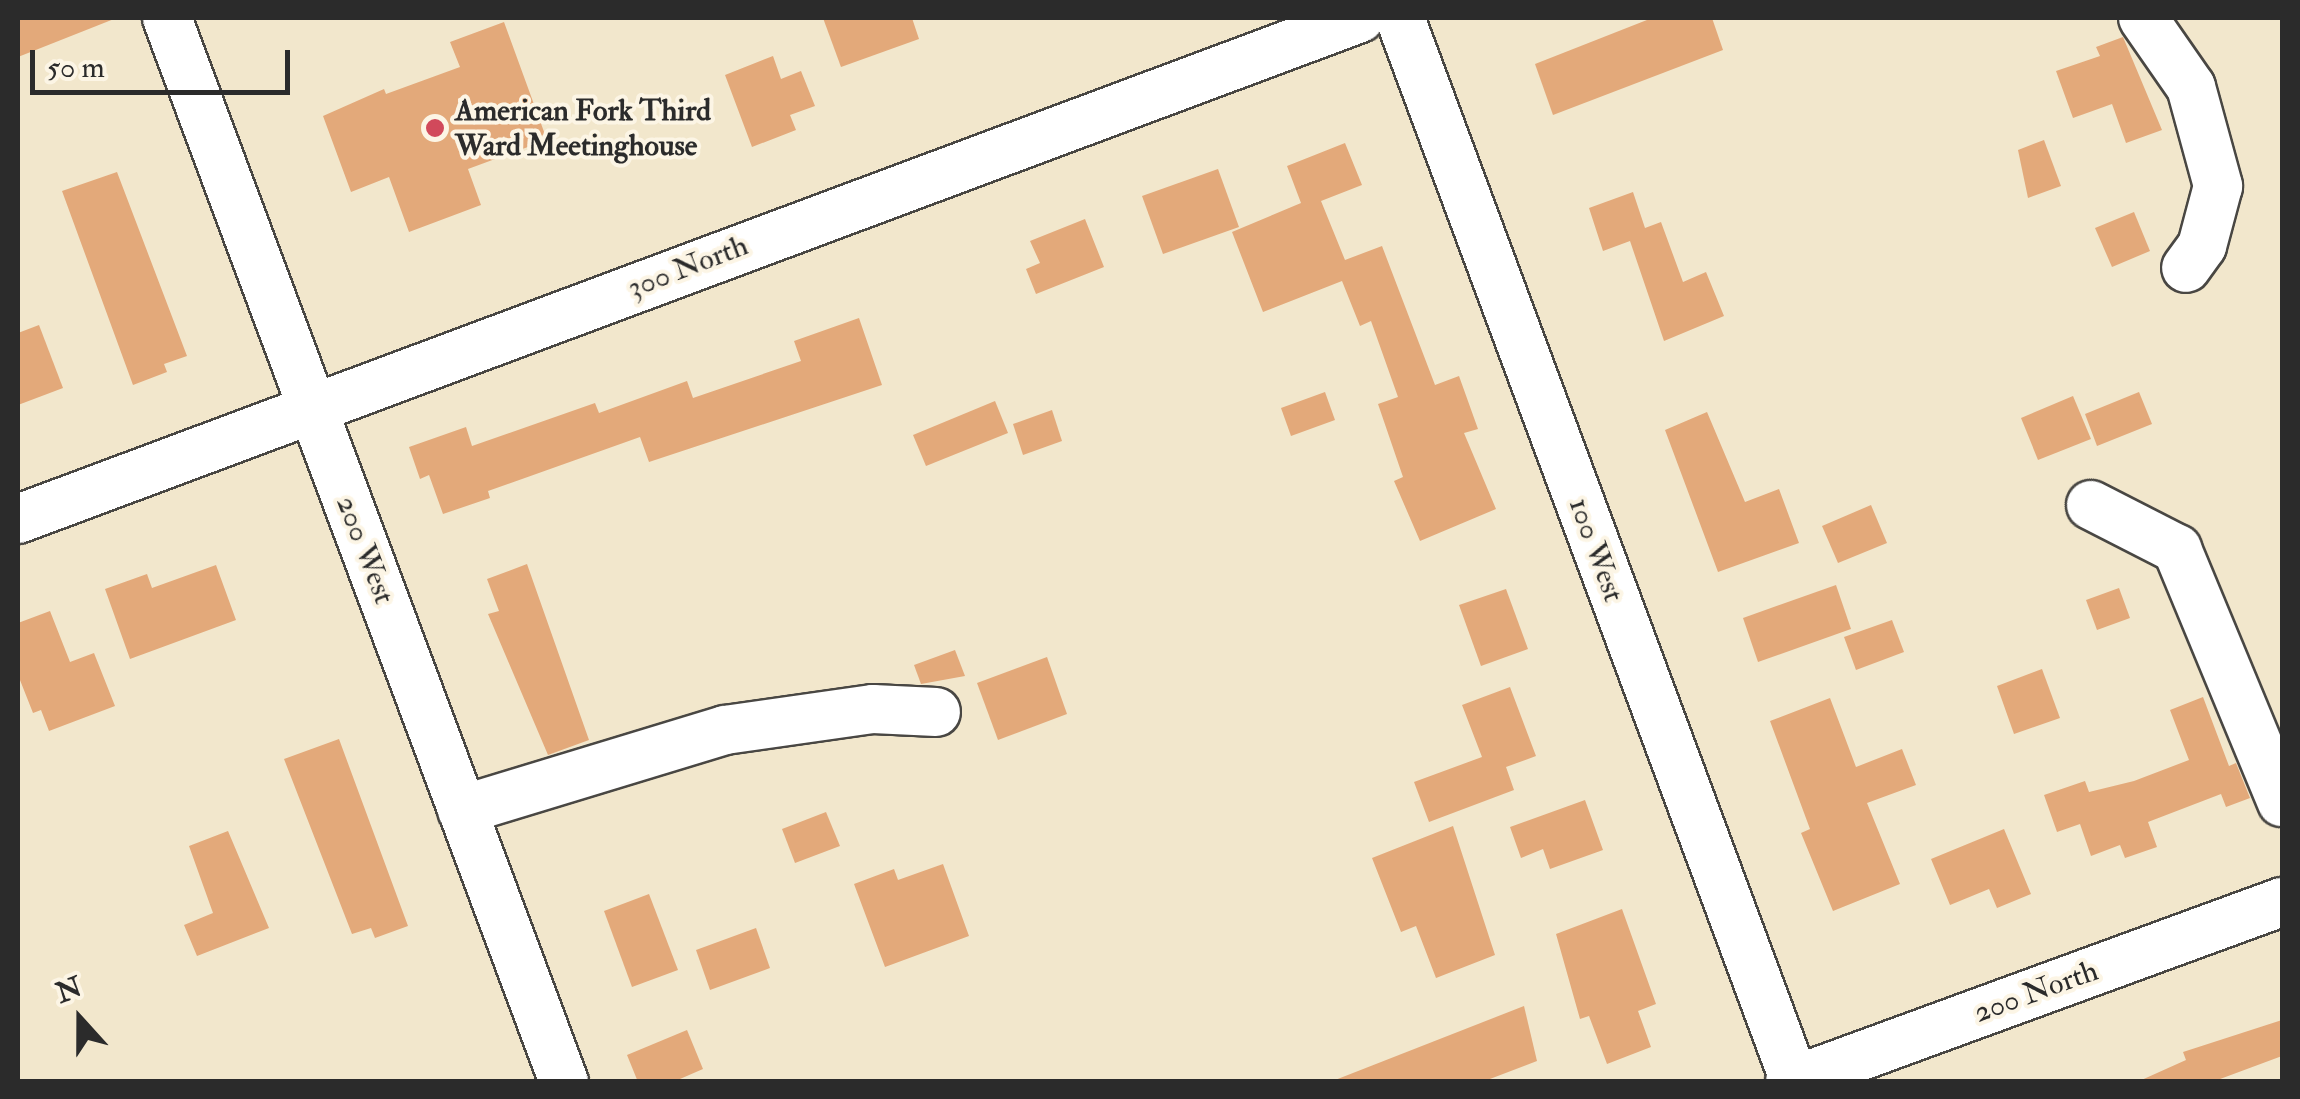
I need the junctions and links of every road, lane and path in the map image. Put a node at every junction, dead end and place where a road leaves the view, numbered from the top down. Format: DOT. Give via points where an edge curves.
graph roads {
  1 [pos="167,18"];
  2 [pos="1360,18"];
  3 [pos="1400,18"];
  4 [pos="2143,18"];
  5 [pos="2186,268"];
  6 [pos="312,409"];
  7 [pos="2092,505"];
  8 [pos="18,520"];
  9 [pos="936,712"];
  10 [pos="2282,802"];
  11 [pos="462,810"];
  12 [pos="2282,902"];
  13 [pos="1793,1081"];
  14 [pos="564,1082"];
  1 -- 6 [label="street, 200 West"];
  2 -- 6 [label="street, 300 North"];
  3 -- 13 [label="street, 100 West"];
  4 -- 5 [label="street" via="2191,87 2218,186 2202,246"];
  6 -- 8 [label="street, 300 North"];
  6 -- 11 [label="street, 200 West"];
  7 -- 10 [label="street" via="2176,549"];
  9 -- 11 [label="street" via="873,709 725,730"];
  11 -- 14 [label="street, 200 West"];
  12 -- 13 [label="street, 200 North"];
}
